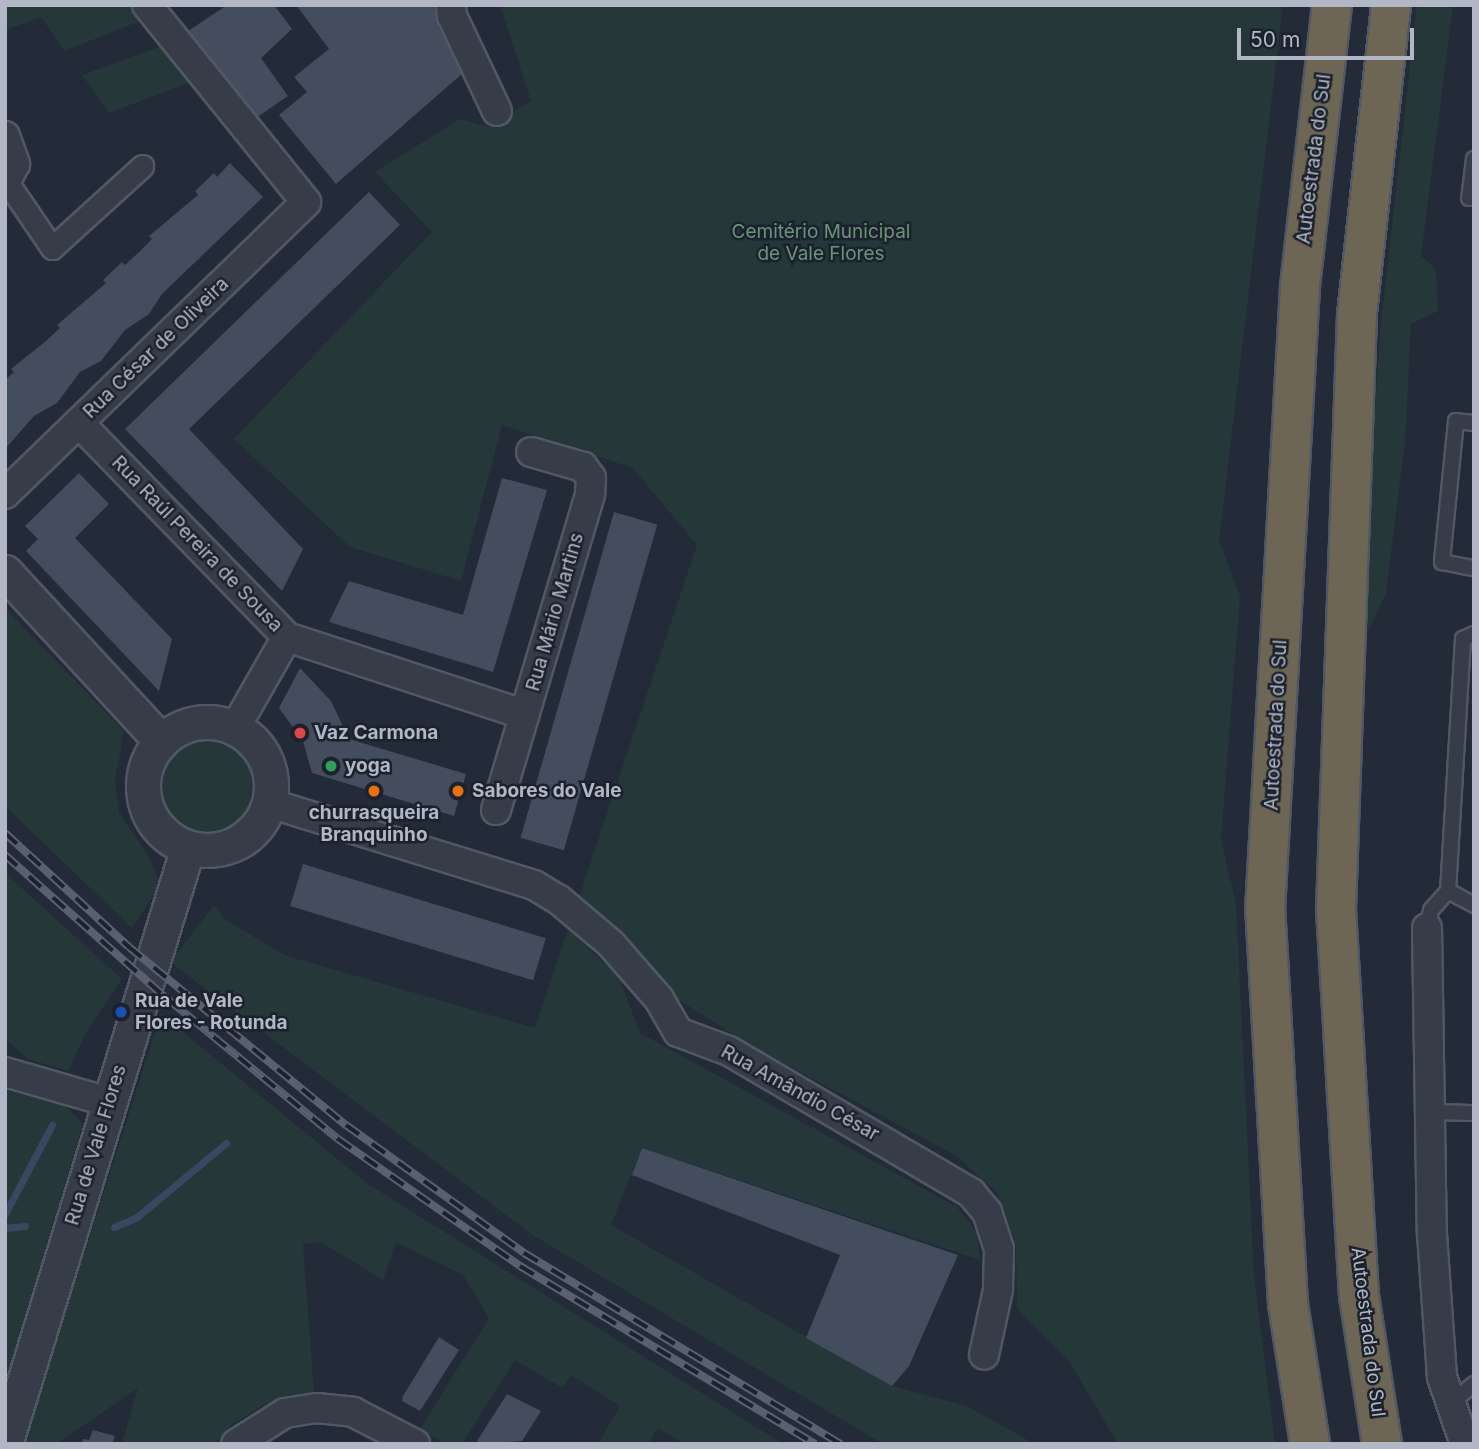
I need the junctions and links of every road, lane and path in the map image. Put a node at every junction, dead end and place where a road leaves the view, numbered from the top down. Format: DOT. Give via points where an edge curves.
graph roads {
  1 [pos="147,5"];
  2 [pos="451,5"];
  3 [pos="1332,5"];
  4 [pos="1391,5"];
  5 [pos="497,111"];
  6 [pos="5,136"];
  7 [pos="1474,159"];
  8 [pos="142,166"];
  9 [pos="6,182"];
  10 [pos="1474,198"];
  11 [pos="79,423"];
  12 [pos="1474,423"];
  13 [pos="531,452"];
  14 [pos="5,494"];
  15 [pos="1474,568"];
  16 [pos="5,572"];
  17 [pos="1474,634"];
  18 [pos="287,637"];
  19 [pos="525,715"];
  20 [pos="235,728"];
  21 [pos="161,741"];
  22 [pos="269,803"];
  23 [pos="496,810"];
  24 [pos="188,847"];
  25 [pos="1448,891"];
  26 [pos="1474,905"];
  27 [pos="1427,928"];
  28 [pos="5,1072"];
  29 [pos="110,1102"];
  30 [pos="1430,1112"];
  31 [pos="1474,1114"];
  32 [pos="984,1355"];
  33 [pos="1474,1384"];
  34 [pos="1450,1404"];
  35 [pos="5,1444"];
  36 [pos="236,1444"];
  37 [pos="415,1444"];
  38 [pos="1310,1444"];
  39 [pos="1382,1444"];
  40 [pos="1465,1444"];
  1 -- 11 [label="street, Rua César de Oliveira" via="306,202"];
  2 -- 5 [label="street"];
  3 -- 38 [label="highway, Autoestrada do Sul" via="1300,286 1265,911 1288,1304"];
  4 -- 39 [label="highway, Autoestrada do Sul" via="1357,314 1336,910 1359,1296"];
  6 -- 9 [label="street" via="15,164"];
  7 -- 10 [label="lane" via="1469,198"];
  8 -- 9 [label="street" via="52,248"];
  11 -- 14 [label="street, Rua César de Oliveira"];
  11 -- 18 [label="street, Rua Raúl Pereira de Sousa"];
  12 -- 15 [label="lane" via="1456,421 1442,562"];
  13 -- 19 [label="street, Rua Mário Martins" via="583,467 591,478"];
  16 -- 21 [label="street"];
  17 -- 25 [label="lane" via="1463,639"];
  18 -- 19 [label="street, Rua Raúl Pereira de Sousa"];
  18 -- 20 [label="street"];
  19 -- 23 [label="street, Rua Mário Martins"];
  20 -- 21 [label="street" via="209,722 183,726"];
  20 -- 22 [label="street" via="265,760"];
  21 -- 24 [label="street" via="144,769 144,802 160,830"];
  22 -- 24 [label="street" via="247,837 218,849"];
  22 -- 32 [label="street, Rua Amândio César" via="534,886 559,900 611,944 659,999 678,1032 729,1051 971,1193 987,1212 999,1249 998,1290"];
  24 -- 29 [label="street, Rua de Vale Flores"];
  25 -- 26 [label="lane"];
  25 -- 27 [label="lane" via="1431,910"];
  27 -- 30 [label="street"];
  28 -- 29 [label="street"];
  29 -- 35 [label="street, Rua de Vale Flores"];
  30 -- 31 [label="lane"];
  30 -- 34 [label="street" via="1432,1234 1442,1377"];
  33 -- 34 [label="lane"];
  34 -- 40 [label="street"];
  36 -- 37 [label="street" via="285,1413 317,1408 353,1412"];
}
